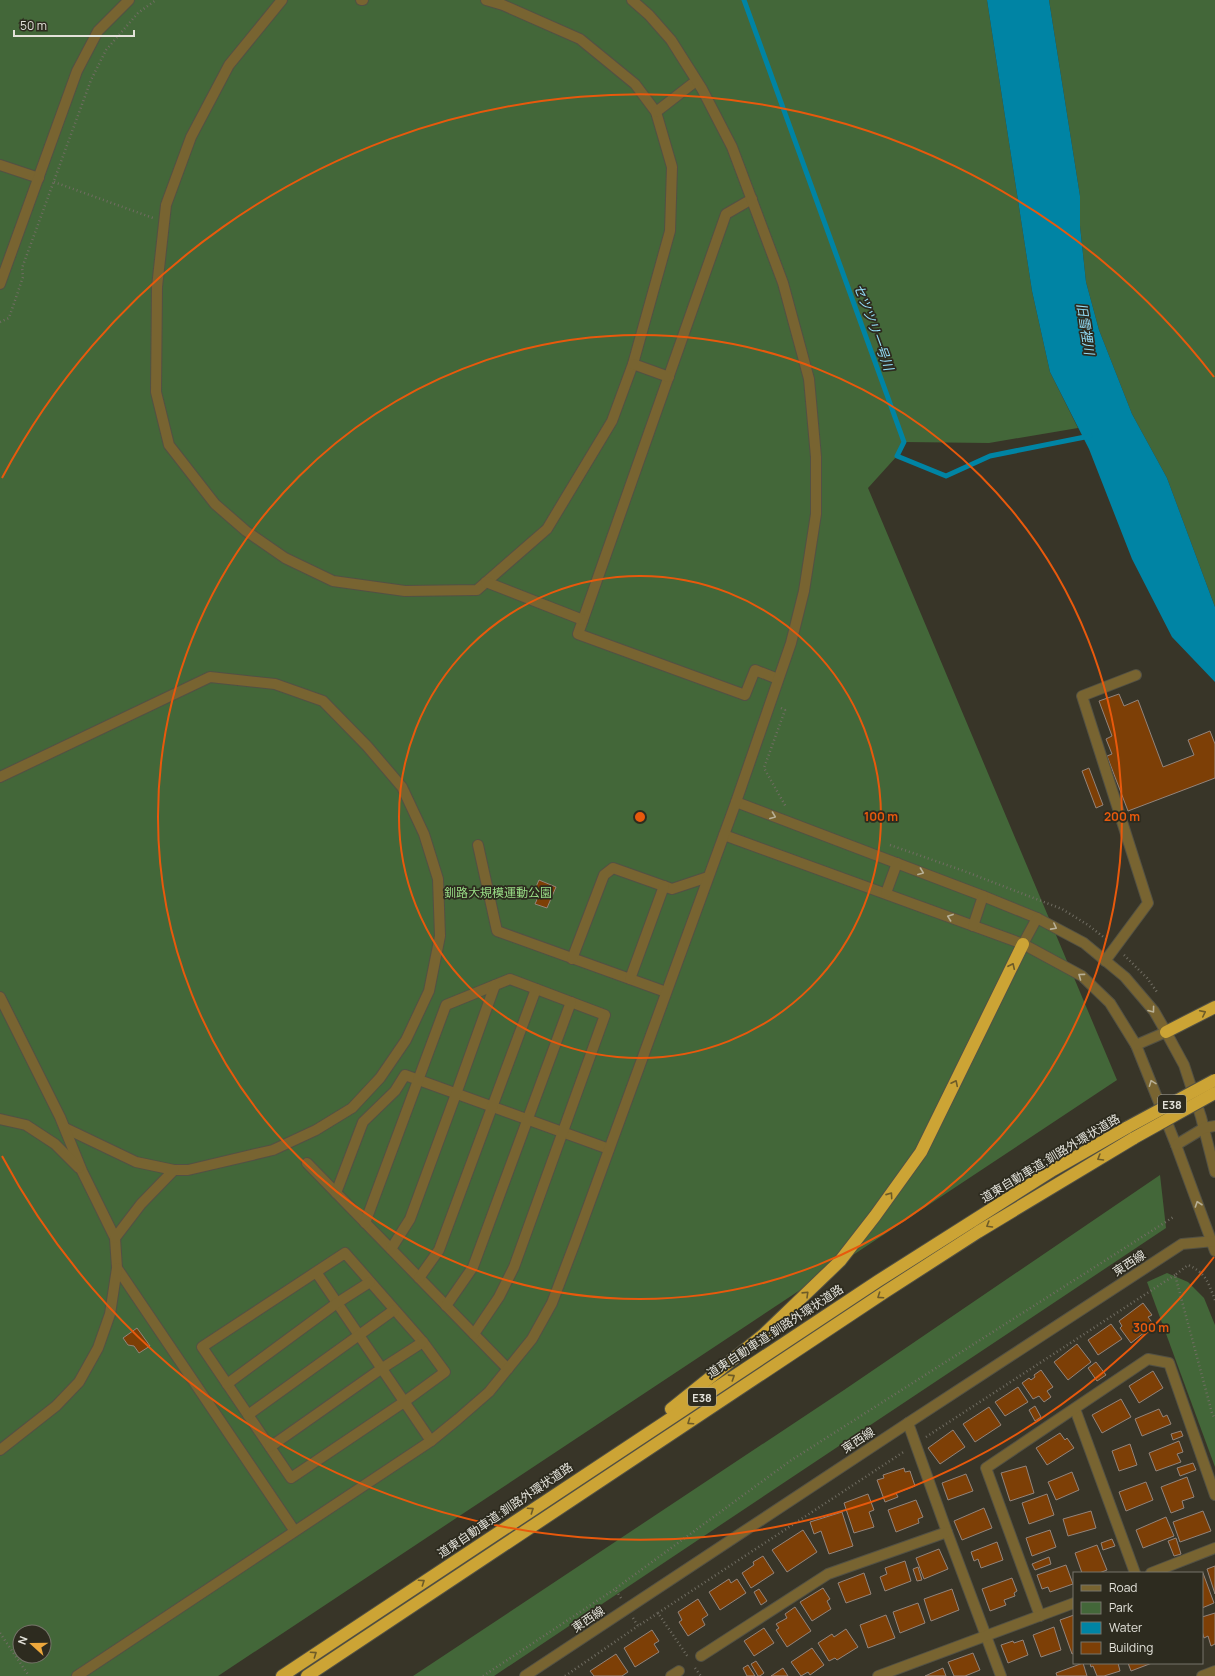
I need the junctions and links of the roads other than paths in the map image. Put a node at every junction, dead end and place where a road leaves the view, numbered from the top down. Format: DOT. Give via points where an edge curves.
graph roads {
  1 [pos="129,0"];
  2 [pos="282,0"];
  3 [pos="486,0"];
  4 [pos="632,0"];
  5 [pos="696,81"];
  6 [pos="656,112"];
  7 [pos="0,165"];
  8 [pos="39,178"];
  9 [pos="752,198"];
  10 [pos="0,284"];
  11 [pos="633,364"];
  12 [pos="668,377"];
  13 [pos="486,582"];
  14 [pos="583,620"];
  15 [pos="1136,675"];
  16 [pos="778,679"];
  17 [pos="0,777"];
  18 [pos="736,802"];
  19 [pos="724,835"];
  20 [pos="478,845"];
  21 [pos="897,863"];
  22 [pos="708,877"];
  23 [pos="664,886"];
  24 [pos="886,893"];
  25 [pos="983,896"];
  26 [pos="1037,918"];
  27 [pos="973,926"];
  28 [pos="1023,944"];
  29 [pos="572,958"];
  30 [pos="1105,961"];
  31 [pos="630,979"];
  32 [pos="495,985"];
  33 [pos="536,989"];
  34 [pos="666,992"];
  35 [pos="0,997"];
  36 [pos="571,1002"];
  37 [pos="1215,1007"];
  38 [pos="1166,1032"];
  39 [pos="1136,1045"];
  40 [pos="418,1080"];
  41 [pos="1215,1080"];
  42 [pos="1215,1093"];
  43 [pos="456,1094"];
  44 [pos="492,1107"];
  45 [pos="0,1119"];
  46 [pos="528,1120"];
  47 [pos="1215,1126"];
  48 [pos="65,1128"];
  49 [pos="1204,1128"];
  50 [pos="1131,1132"];
  51 [pos="563,1133"];
  52 [pos="1176,1145"];
  53 [pos="609,1149"];
  54 [pos="307,1163"];
  55 [pos="174,1170"];
  56 [pos="82,1171"];
  57 [pos="1215,1172"];
  58 [pos="336,1193"];
  59 [pos="365,1223"];
  60 [pos="115,1238"];
  61 [pos="1213,1241"];
  62 [pos="391,1250"];
  63 [pos="1215,1251"];
  64 [pos="118,1268"];
  65 [pos="316,1272"];
  66 [pos="419,1278"];
  67 [pos="370,1282"];
  68 [pos="337,1303"];
  69 [pos="446,1306"];
  70 [pos="394,1310"];
  71 [pos="474,1334"];
  72 [pos="359,1335"];
  73 [pos="422,1342"];
  74 [pos="382,1369"];
  75 [pos="508,1369"];
  76 [pos="227,1384"];
  77 [pos="404,1402"];
  78 [pos="1075,1410"];
  79 [pos="248,1415"];
  80 [pos="908,1423"];
  81 [pos="431,1441"];
  82 [pos="270,1447"];
  83 [pos="0,1450"];
  84 [pos="615,1454"];
  85 [pos="1215,1494"];
  86 [pos="294,1530"];
  87 [pos="947,1532"];
  88 [pos="1215,1548"];
  89 [pos="1135,1572"];
  90 [pos="1154,1572"];
  91 [pos="1073,1603"];
  92 [pos="1040,1616"];
  93 [pos="986,1636"];
  94 [pos="701,1656"];
  95 [pos="1215,1671"];
  96 [pos="76,1676"];
  97 [pos="282,1676"];
  98 [pos="307,1676"];
  99 [pos="525,1676"];
  100 [pos="878,1676"];
  101 [pos="1001,1676"];
  102 [pos="1202,1676"];
  1 -- 8 [label="street" via="98,31 77,71"];
  2 -- 13 [label="street" via="229,65 192,137 166,205 157,287 156,392 169,445 215,504 246,531 285,558 333,581 405,591 478,590"];
  3 -- 6 [label="street" via="580,39 635,84"];
  4 -- 5 [label="street" via="671,40"];
  5 -- 6 [label="street"];
  5 -- 9 [label="street" via="732,146"];
  6 -- 11 [label="street" via="672,167 670,231"];
  7 -- 8 [label="street"];
  8 -- 10 [label="street"];
  9 -- 12 [label="street" via="726,214"];
  9 -- 16 [label="street" via="783,284 809,379 816,457 816,514 804,591 791,643"];
  11 -- 12 [label="street"];
  11 -- 13 [label="street" via="612,421 547,529"];
  12 -- 14 [label="street"];
  13 -- 14 [label="street"];
  14 -- 16 [label="street" via="578,634 745,695 755,670"];
  15 -- 30 [label="street" via="1082,696 1148,903"];
  16 -- 18 [label="street"];
  17 -- 55 [label="street" via="210,677 274,684 323,701 402,787 424,834 438,879 440,936 429,991 406,1040 380,1078 352,1108 316,1130 273,1150 188,1170"];
  18 -- 19 [label="street"];
  18 -- 21 [label="street, one-way"];
  19 -- 22 [label="street"];
  19 -- 24 [label="street"];
  20 -- 29 [label="street" via="497,931"];
  21 -- 24 [label="street"];
  21 -- 25 [label="street, one-way"];
  22 -- 23 [label="street" via="672,889"];
  22 -- 34 [label="street"];
  23 -- 29 [label="street" via="613,868 604,875"];
  23 -- 31 [label="street"];
  27 -- 24 [label="street, one-way"];
  25 -- 26 [label="street"];
  25 -- 27 [label="street"];
  26 -- 28 [label="street"];
  26 -- 30 [label="street, one-way" via="1084,943"];
  27 -- 28 [label="street"];
  39 -- 28 [label="street, one-way" via="1110,1003 1082,976"];
  84 -- 28 [label="highway, one-way" via="763,1335 844,1255 921,1152"];
  29 -- 31 [label="street"];
  30 -- 38 [label="street, one-way" via="1125,977 1140,994"];
  31 -- 34 [label="street"];
  32 -- 33 [label="street" via="510,979"];
  32 -- 40 [label="street" via="446,1005"];
  32 -- 43 [label="street"];
  33 -- 36 [label="street"];
  33 -- 44 [label="street"];
  34 -- 53 [label="street"];
  35 -- 48 [label="street"];
  36 -- 46 [label="street"];
  36 -- 51 [label="street" via="605,1015"];
  38 -- 37 [label="highway, one-way"];
  38 -- 39 [label="street"];
  38 -- 49 [label="street" via="1184,1065"];
  52 -- 39 [label="street, one-way"];
  40 -- 43 [label="street"];
  40 -- 58 [label="street" via="405,1075 395,1092 363,1122"];
  40 -- 59 [label="street"];
  41 -- 50 [label="highway, 道東自動車道;釧路外環状道路 / E38, bridge"];
  42 -- 50 [label="highway, 道東自動車道;釧路外環状道路 / E38, bridge"];
  43 -- 44 [label="street"];
  43 -- 62 [label="street" via="410,1219"];
  44 -- 46 [label="street"];
  44 -- 66 [label="street" via="439,1250"];
  45 -- 56 [label="street" via="26,1125 55,1144"];
  46 -- 51 [label="street"];
  46 -- 69 [label="street" via="473,1267"];
  47 -- 49 [label="street"];
  48 -- 55 [label="street" via="136,1162"];
  48 -- 56 [label="street"];
  49 -- 52 [label="street"];
  49 -- 57 [label="street"];
  84 -- 50 [label="highway, 道東自動車道;釧路外環状道路 / E38, one-way" via="970,1221 1053,1170"];
  50 -- 98 [label="highway, 道東自動車道;釧路外環状道路 / E38, one-way" via="885,1292"];
  51 -- 53 [label="street"];
  51 -- 71 [label="street" via="514,1267"];
  61 -- 52 [label="street, one-way"];
  53 -- 75 [label="street" via="552,1303 532,1339"];
  54 -- 58 [label="street"];
  55 -- 60 [label="street" via="141,1204"];
  56 -- 60 [label="street"];
  58 -- 59 [label="street"];
  59 -- 62 [label="street"];
  60 -- 64 [label="street"];
  61 -- 63 [label="street"];
  61 -- 80 [label="street, 東西線" via="1182,1244"];
  62 -- 66 [label="street"];
  64 -- 83 [label="street" via="110,1314 98,1348 79,1382 56,1406"];
  64 -- 86 [label="street"];
  65 -- 67 [label="street" via="345,1253"];
  65 -- 68 [label="street"];
  65 -- 76 [label="street" via="202,1347"];
  66 -- 69 [label="street"];
  67 -- 68 [label="street"];
  67 -- 70 [label="street"];
  68 -- 72 [label="street"];
  68 -- 76 [label="street"];
  69 -- 71 [label="street"];
  70 -- 72 [label="street"];
  70 -- 73 [label="street"];
  71 -- 75 [label="street"];
  72 -- 74 [label="street"];
  72 -- 79 [label="street"];
  73 -- 74 [label="street"];
  73 -- 77 [label="street" via="445,1372"];
  74 -- 77 [label="street"];
  74 -- 82 [label="street"];
  75 -- 81 [label="street" via="489,1392"];
  76 -- 79 [label="street"];
  77 -- 81 [label="street"];
  77 -- 82 [label="street" via="291,1478"];
  78 -- 85 [label="street" via="1148,1359 1169,1363"];
  78 -- 89 [label="street"];
  78 -- 92 [label="street" via="986,1468"];
  79 -- 82 [label="street"];
  80 -- 87 [label="street"];
  80 -- 99 [label="street, 東西線"];
  81 -- 86 [label="street"];
  97 -- 84 [label="highway, 道東自動車道;釧路外環状道路 / E38, one-way"];
  86 -- 96 [label="street"];
  87 -- 93 [label="street"];
  87 -- 94 [label="street" via="828,1574"];
  88 -- 90 [label="street"];
  91 -- 92 [label="street"];
  92 -- 93 [label="street"];
  93 -- 100 [label="street"];
  93 -- 101 [label="street"];
  95 -- 102 [label="street"];
}
